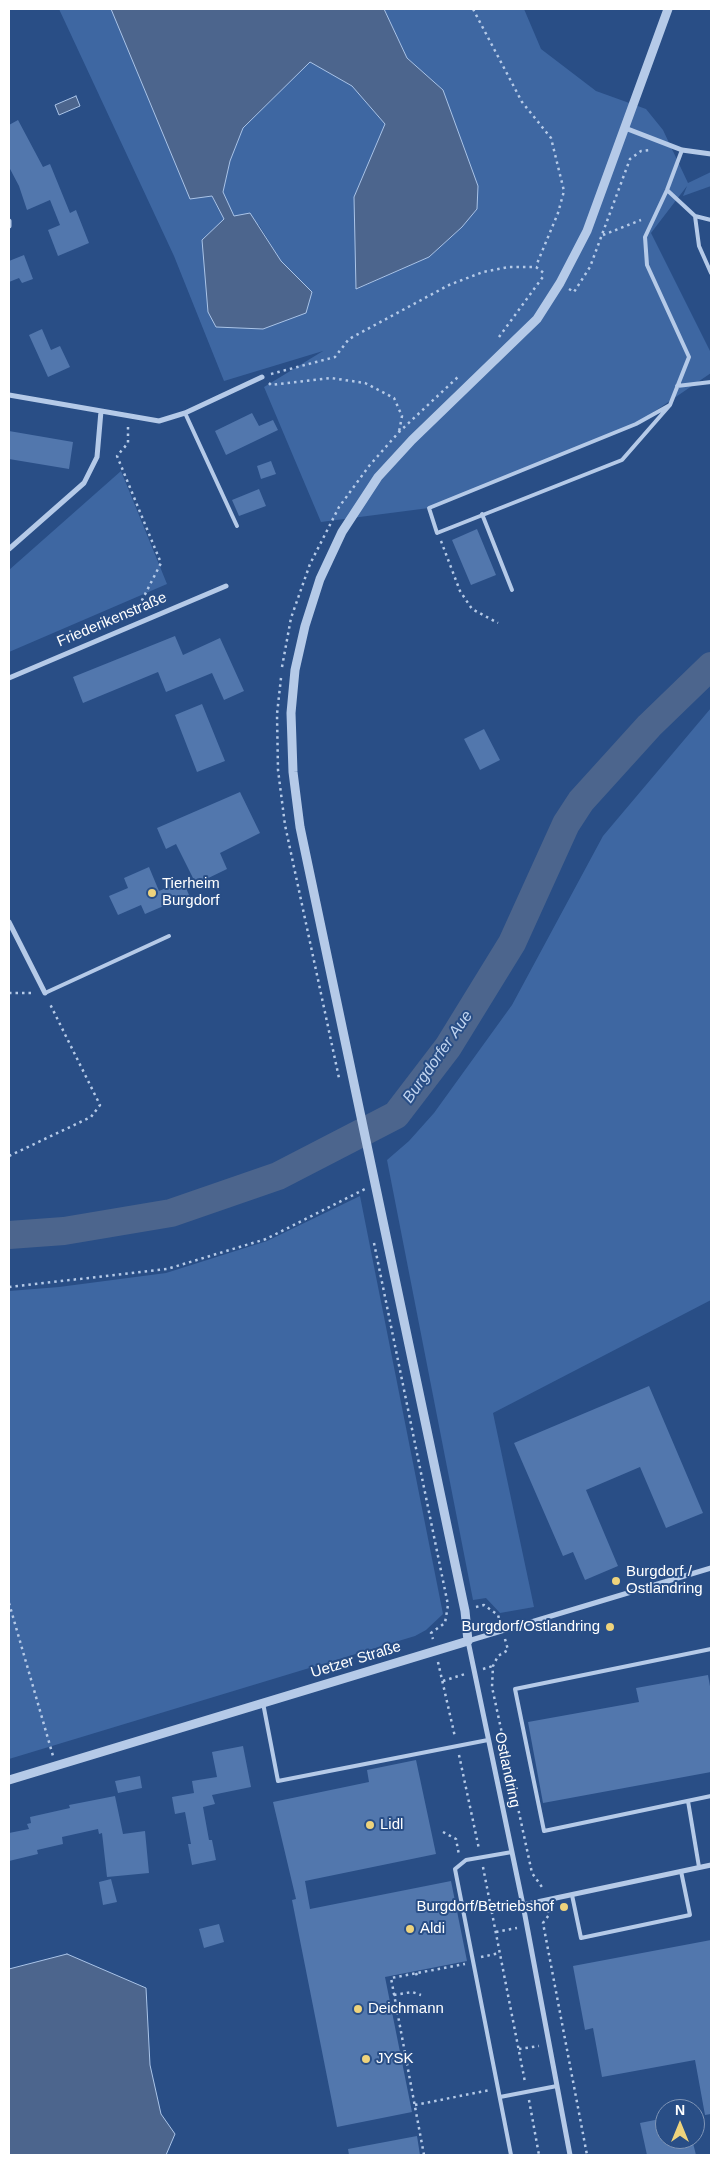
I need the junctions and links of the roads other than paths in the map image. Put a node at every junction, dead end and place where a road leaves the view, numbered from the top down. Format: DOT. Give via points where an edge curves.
graph roads {
  1 [pos="668,9"];
  2 [pos="625,128"];
  3 [pos="682,150"];
  4 [pos="711,154"];
  5 [pos="667,190"];
  6 [pos="695,216"];
  7 [pos="9,220"];
  8 [pos="711,220"];
  9 [pos="9,226"];
  10 [pos="711,273"];
  11 [pos="262,377"];
  12 [pos="711,382"];
  13 [pos="677,386"];
  14 [pos="9,396"];
  15 [pos="670,404"];
  16 [pos="101,411"];
  17 [pos="185,413"];
  18 [pos="482,514"];
  19 [pos="237,526"];
  20 [pos="9,549"];
  21 [pos="226,586"];
  22 [pos="512,590"];
  23 [pos="9,678"];
  24 [pos="9,922"];
  25 [pos="169,936"];
  26 [pos="45,993"];
  27 [pos="711,1568"];
  28 [pos="468,1640"];
  29 [pos="711,1649"];
  30 [pos="263,1704"];
  31 [pos="488,1740"];
  32 [pos="9,1780"];
  33 [pos="711,1796"];
  34 [pos="688,1801"];
  35 [pos="512,1852"];
  36 [pos="711,1865"];
  37 [pos="699,1867"];
  38 [pos="681,1871"];
  39 [pos="572,1895"];
  40 [pos="523,1906"];
  41 [pos="557,2086"];
  42 [pos="500,2097"];
  43 [pos="511,2155"];
  44 [pos="570,2155"];
  1 -- 2 [label="street"];
  2 -- 3 [label="street"];
  2 -- 28 [label="street" via="587,230 538,319 412,440 378,477 342,532 320,579 295,670 291,713 293,772 300,827"];
  3 -- 4 [label="street"];
  3 -- 5 [label="lane"];
  5 -- 6 [label="lane"];
  5 -- 13 [label="lane" via="645,237 647,266 689,357"];
  6 -- 8 [label="lane"];
  6 -- 10 [label="lane" via="700,246"];
  7 -- 9 [label="street"];
  11 -- 17 [label="street"];
  12 -- 13 [label="lane"];
  13 -- 15 [label="lane"];
  14 -- 16 [label="street"];
  15 -- 18 [label="lane" via="622,460"];
  15 -- 18 [label="lane" via="636,424 429,508 438,533"];
  16 -- 17 [label="street" via="159,421"];
  16 -- 20 [label="street" via="97,457 84,483"];
  17 -- 19 [label="lane"];
  18 -- 22 [label="lane"];
  21 -- 23 [label="street, Friederikenstraße"];
  24 -- 26 [label="street"];
  25 -- 26 [label="lane"];
  27 -- 28 [label="street, Uetzer Straße"];
  28 -- 30 [label="street, Uetzer Straße"];
  28 -- 31 [label="street, Ostlandring"];
  29 -- 34 [label="lane" via="515,1689 544,1831"];
  30 -- 31 [label="lane" via="278,1781"];
  30 -- 32 [label="street, Uetzer Straße"];
  31 -- 35 [label="street, Ostlandring"];
  33 -- 34 [label="lane"];
  34 -- 37 [label="lane"];
  35 -- 40 [label="street, Ostlandring"];
  35 -- 42 [label="lane" via="466,1860 456,1869"];
  36 -- 37 [label="street"];
  37 -- 38 [label="street"];
  38 -- 39 [label="street"];
  38 -- 39 [label="lane" via="690,1915 581,1938"];
  39 -- 40 [label="street"];
  40 -- 41 [label="street, Ostlandring"];
  41 -- 42 [label="lane"];
  41 -- 44 [label="street, Ostlandring"];
  42 -- 43 [label="lane"];
}
